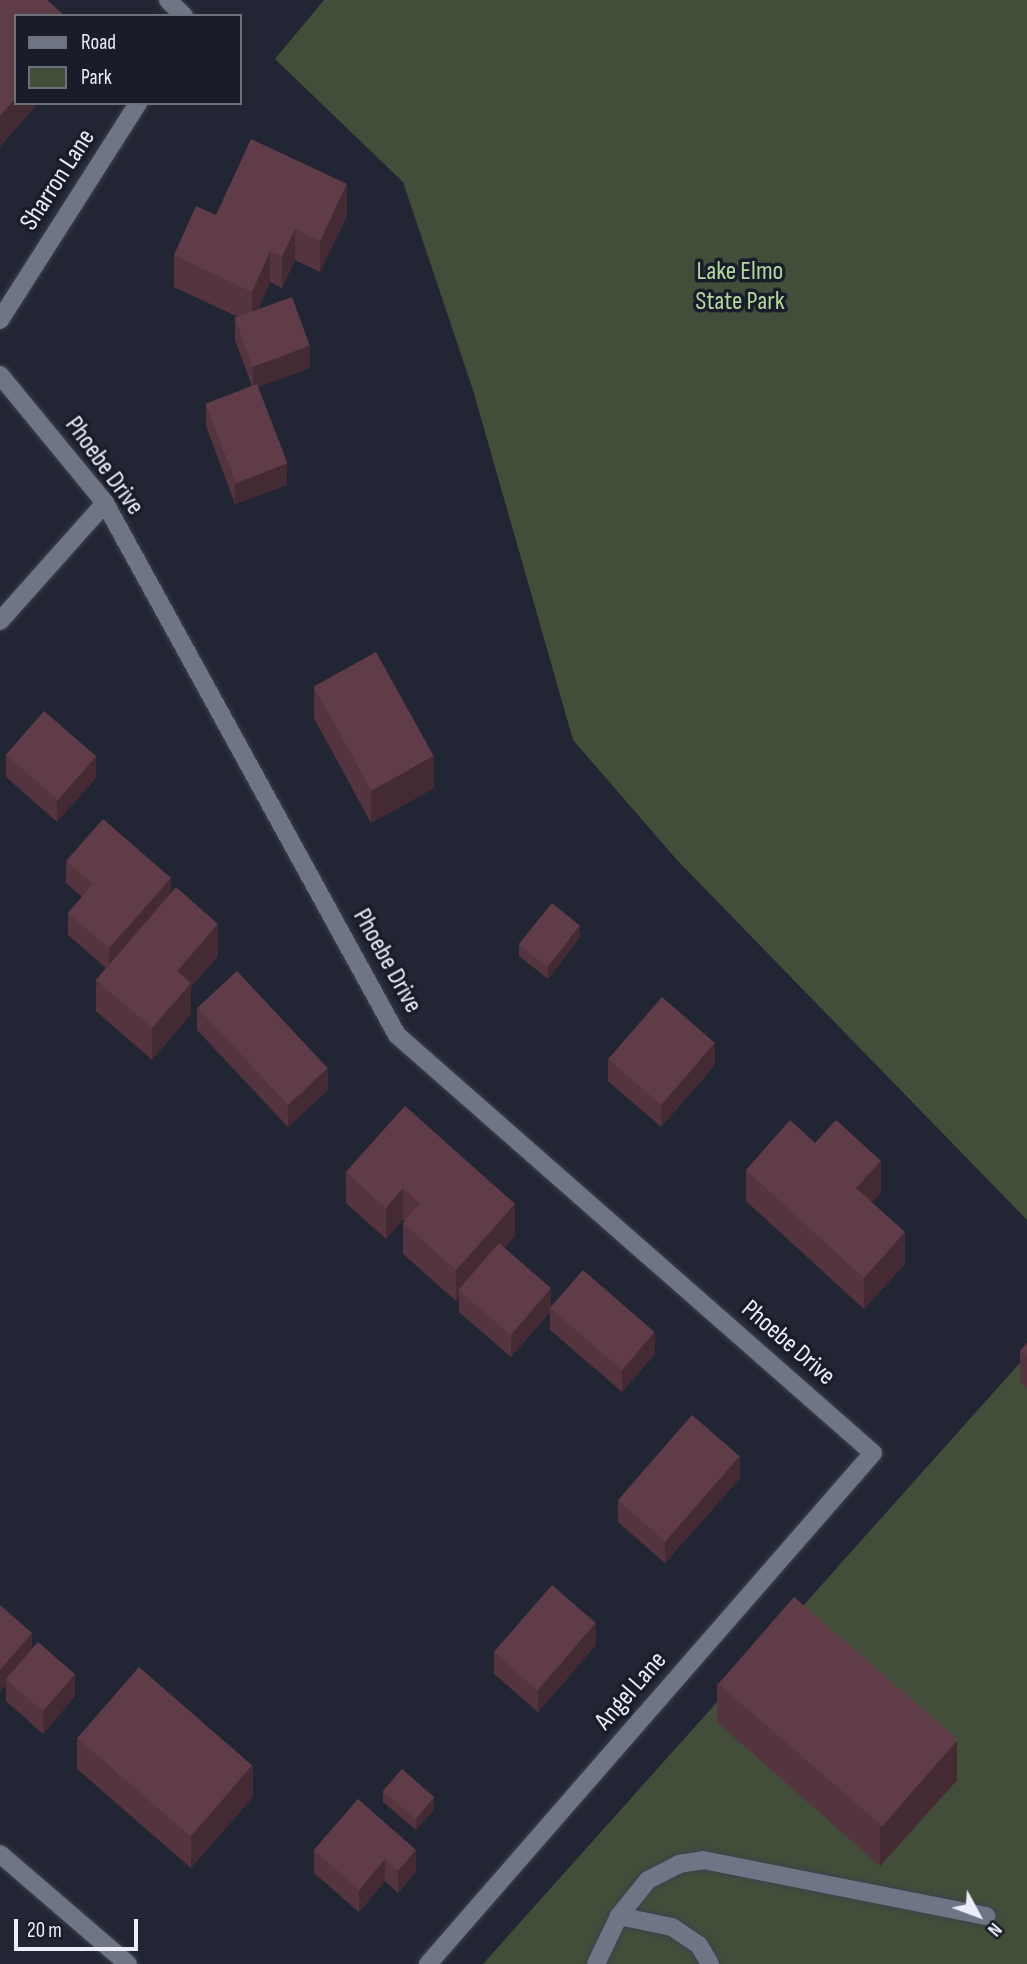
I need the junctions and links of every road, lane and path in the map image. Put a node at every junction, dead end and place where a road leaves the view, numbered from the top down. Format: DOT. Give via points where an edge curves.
graph roads {
  1 [pos="168,0"];
  2 [pos="182,14"];
  3 [pos="137,105"];
  4 [pos="0,320"];
  5 [pos="0,375"];
  6 [pos="105,503"];
  7 [pos="0,621"];
  8 [pos="873,1453"];
  9 [pos="0,1854"];
  10 [pos="619,1916"];
  11 [pos="987,1916"];
  12 [pos="128,1964"];
  13 [pos="428,1964"];
  14 [pos="596,1964"];
  15 [pos="710,1964"];
  1 -- 2 [label="street"];
  3 -- 4 [label="street, Sharron Lane"];
  5 -- 6 [label="street, Phoebe Drive"];
  6 -- 7 [label="street"];
  6 -- 8 [label="street, Phoebe Drive" via="397,1035"];
  8 -- 13 [label="street, Angel Lane"];
  9 -- 12 [label="street"];
  10 -- 11 [label="street" via="648,1880 678,1864 703,1860"];
  10 -- 14 [label="street"];
  10 -- 15 [label="street" via="672,1927 699,1945"];
}
